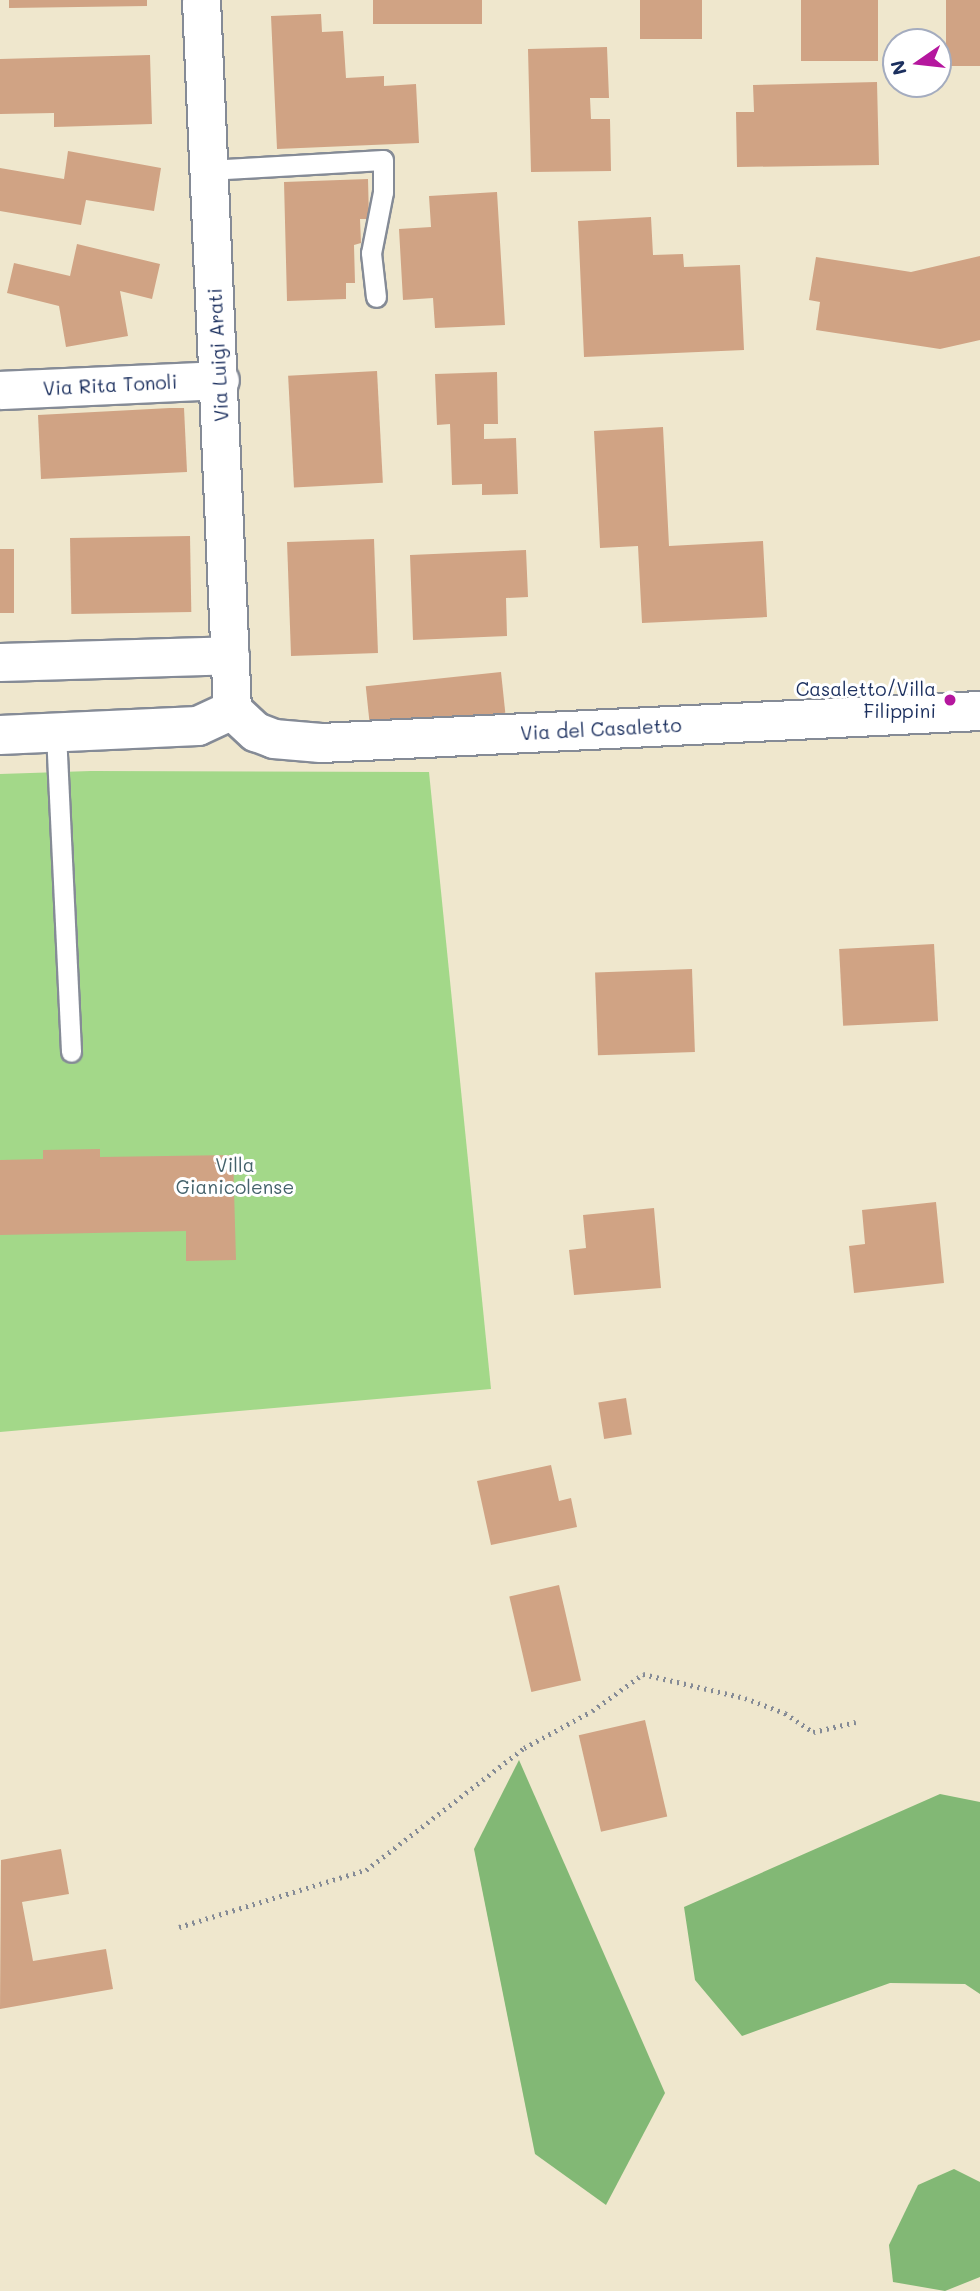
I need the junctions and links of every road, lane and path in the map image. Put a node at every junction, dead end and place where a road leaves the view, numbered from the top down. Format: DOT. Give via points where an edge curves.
graph roads {
  1 [pos="201,0"];
  2 [pos="208,170"];
  3 [pos="376,297"];
  4 [pos="220,380"];
  5 [pos="0,390"];
  6 [pos="230,655"];
  7 [pos="0,662"];
  8 [pos="232,710"];
  9 [pos="980,711"];
  10 [pos="56,733"];
  11 [pos="0,735"];
  12 [pos="71,1052"];
  13 [pos="856,1722"];
  14 [pos="179,1927"];
  1 -- 2 [label="street, Via Luigi Arati"];
  2 -- 3 [label="lane" via="383,160 383,192 371,253"];
  2 -- 4 [label="street, Via Luigi Arati"];
  4 -- 5 [label="street, Via Rita Tonoli"];
  4 -- 6 [label="street, Via Luigi Arati"];
  6 -- 7 [label="street"];
  6 -- 8 [label="street, Via Luigi Arati"];
  8 -- 9 [label="street, Via del Casaletto" via="265,735 321,743"];
  8 -- 10 [label="street" via="198,726"];
  10 -- 11 [label="street"];
  10 -- 12 [label="lane"];
  13 -- 14 [label="path" via="813,1732 785,1713 745,1698 643,1674 592,1711 524,1748 366,1870"];
}
